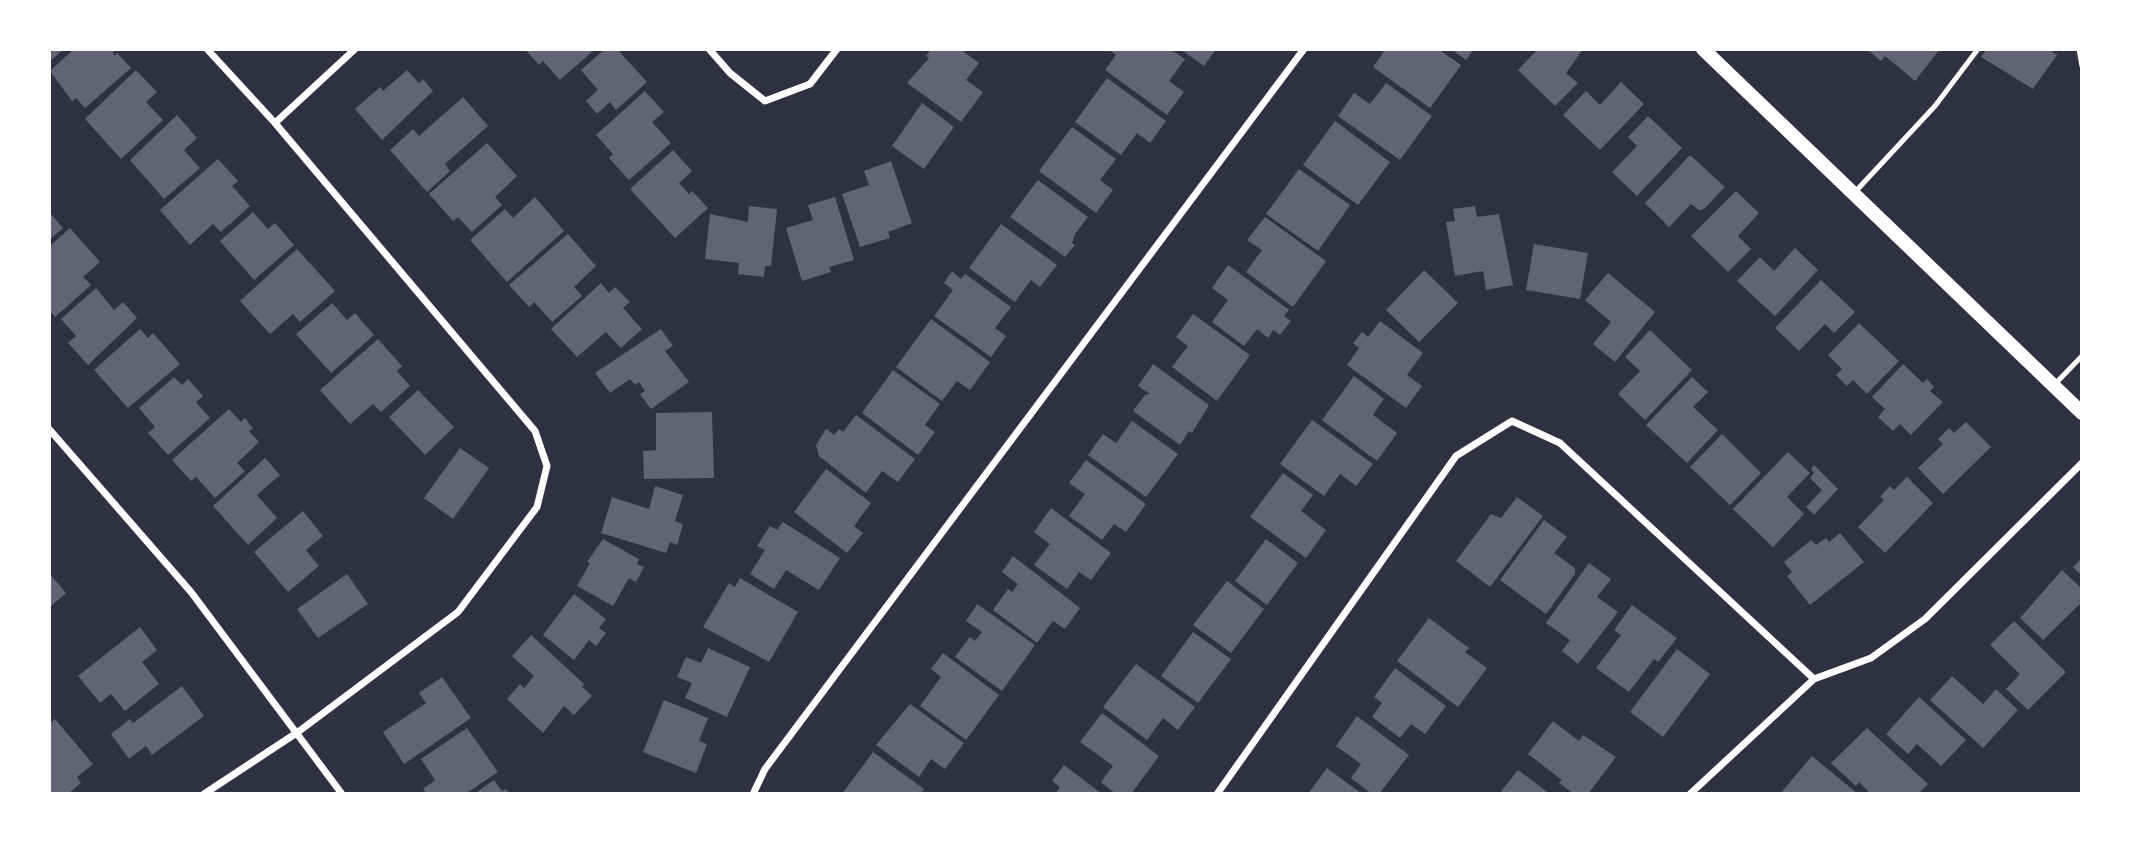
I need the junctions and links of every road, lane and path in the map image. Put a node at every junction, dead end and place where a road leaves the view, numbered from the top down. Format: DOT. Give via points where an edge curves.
graph roads {
  1 [pos="207,49"];
  2 [pos="355,49"];
  3 [pos="709,49"];
  4 [pos="837,49"];
  5 [pos="1304,49"];
  6 [pos="1703,49"];
  7 [pos="1978,49"];
  8 [pos="2079,49"];
  9 [pos="2082,66"];
  10 [pos="275,123"];
  11 [pos="1854,194"];
  12 [pos="2082,356"];
  13 [pos="2054,385"];
  14 [pos="2082,413"];
  15 [pos="49,429"];
  16 [pos="2082,463"];
  17 [pos="1814,679"];
  18 [pos="298,732"];
  19 [pos="204,794"];
  20 [pos="342,794"];
  21 [pos="753,794"];
  22 [pos="1217,794"];
  23 [pos="1689,794"];
  1 -- 10 [label="street"];
  2 -- 10 [label="street"];
  3 -- 4 [label="street" via="765,101 810,84"];
  5 -- 21 [label="street" via="765,769"];
  6 -- 11 [label="main road"];
  7 -- 11 [label="lane" via="1935,106"];
  8 -- 9 [label="lane"];
  10 -- 18 [label="street" via="535,431 547,466 537,507 458,612"];
  11 -- 13 [label="main road"];
  12 -- 13 [label="lane"];
  13 -- 14 [label="main road"];
  15 -- 18 [label="street" via="191,592"];
  16 -- 17 [label="street" via="1926,619 1871,658"];
  17 -- 22 [label="street" via="1560,443 1512,421 1456,456"];
  17 -- 23 [label="street"];
  18 -- 19 [label="street"];
  18 -- 20 [label="street"];
}
